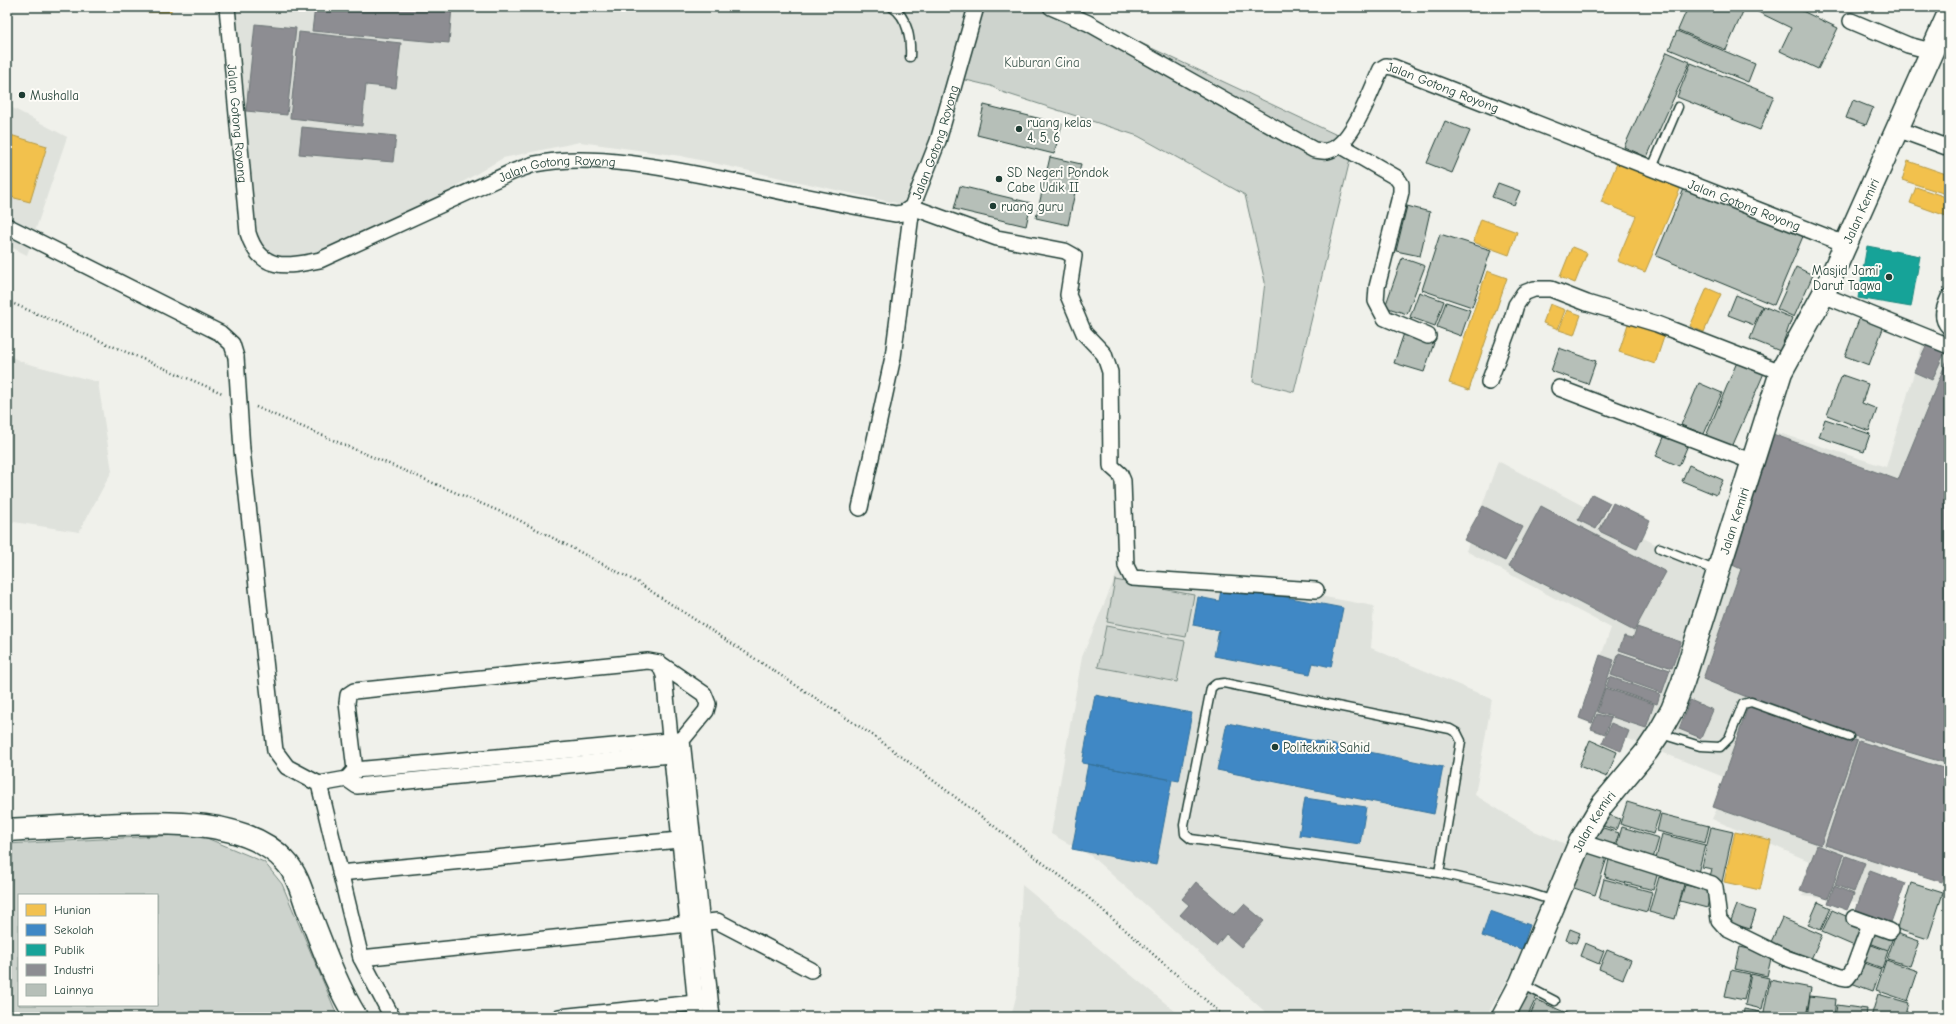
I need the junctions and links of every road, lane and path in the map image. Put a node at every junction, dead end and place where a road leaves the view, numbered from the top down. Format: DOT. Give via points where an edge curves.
graph roads {
  1 [pos="227,7"];
  2 [pos="892,7"];
  3 [pos="976,7"];
  4 [pos="1051,7"];
  5 [pos="1949,13"];
  6 [pos="1851,21"];
  7 [pos="1932,51"];
  8 [pos="910,57"];
  9 [pos="1678,107"];
  10 [pos="1897,129"];
  11 [pos="1340,145"];
  12 [pos="1949,148"];
  13 [pos="1652,168"];
  14 [pos="912,207"];
  15 [pos="7,226"];
  16 [pos="1845,244"];
  17 [pos="1823,295"];
  18 [pos="1949,297"];
  19 [pos="7,301"];
  20 [pos="1949,327"];
  21 [pos="1428,336"];
  22 [pos="1949,346"];
  23 [pos="1780,372"];
  24 [pos="1489,382"];
  25 [pos="1559,388"];
  26 [pos="224,393"];
  27 [pos="252,406"];
  28 [pos="1753,462"];
  29 [pos="860,508"];
  30 [pos="1660,548"];
  31 [pos="1718,572"];
  32 [pos="1316,590"];
  33 [pos="659,663"];
  34 [pos="1659,733"];
  35 [pos="1849,737"];
  36 [pos="676,748"];
  37 [pos="351,774"];
  38 [pos="319,784"];
  39 [pos="7,830"];
  40 [pos="7,838"];
  41 [pos="687,839"];
  42 [pos="1580,842"];
  43 [pos="340,873"];
  44 [pos="1439,873"];
  45 [pos="1556,902"];
  46 [pos="1854,918"];
  47 [pos="694,922"];
  48 [pos="1870,924"];
  49 [pos="1890,931"];
  50 [pos="361,958"];
  51 [pos="811,970"];
  52 [pos="1521,983"];
  53 [pos="1555,1001"];
  54 [pos="701,1007"];
  55 [pos="341,1017"];
  56 [pos="356,1017"];
  57 [pos="392,1017"];
  58 [pos="559,1017"];
  59 [pos="712,1017"];
  60 [pos="1225,1017"];
  61 [pos="1503,1017"];
  1 -- 14 [label="street, Jalan Gotong Royong" via="248,233 252,246 260,256 272,264 293,266 320,260 512,172 557,161 614,163 704,175 895,214 903,213"];
  2 -- 8 [label="lane" via="906,26 911,42"];
  3 -- 14 [label="street, Jalan Gotong Royong" via="938,141"];
  4 -- 11 [label="street" via="1088,23 1314,150 1327,151"];
  5 -- 7 [label="street, Jalan Kemiri"];
  6 -- 7 [label="street" via="1908,45"];
  7 -- 10 [label="street, Jalan Kemiri"];
  9 -- 13 [label="lane"];
  10 -- 12 [label="street"];
  10 -- 16 [label="street, Jalan Kemiri"];
  11 -- 13 [label="street, Jalan Gotong Royong" via="1351,132 1381,69 1393,66"];
  11 -- 21 [label="street" via="1397,178 1401,184 1376,301 1385,318"];
  13 -- 16 [label="street, Jalan Gotong Royong"];
  14 -- 29 [label="street" via="892,357"];
  14 -- 32 [label="street" via="997,238 1064,251 1074,256 1068,295 1084,333 1106,358 1110,372 1111,466 1120,474 1123,482 1126,566 1132,578"];
  15 -- 38 [label="street, bridge" via="220,333 232,344 236,357 242,450 276,751 287,767"];
  16 -- 17 [label="street, Jalan Kemiri"];
  17 -- 22 [label="street"];
  17 -- 23 [label="street, Jalan Kemiri"];
  18 -- 20 [label="street" via="1943,313 1944,322"];
  19 -- 26 [label="path"];
  23 -- 24 [label="street" via="1657,324 1587,303 1551,289 1534,288 1524,293 1516,305"];
  23 -- 28 [label="street, Jalan Kemiri"];
  25 -- 28 [label="street"];
  27 -- 60 [label="path" via="515,518 644,586 874,736 1083,893"];
  28 -- 31 [label="street, Jalan Kemiri"];
  30 -- 31 [label="lane"];
  31 -- 34 [label="street, Jalan Kemiri" via="1683,682"];
  33 -- 36 [label="street" via="664,675"];
  33 -- 36 [label="street" via="704,694 708,704 706,711"];
  33 -- 37 [label="street" via="648,661 354,691 348,695 347,703"];
  34 -- 35 [label="lane" via="1700,746 1720,747 1729,738 1743,704 1751,702"];
  34 -- 42 [label="street, Jalan Kemiri" via="1602,804"];
  36 -- 37 [label="street" via="357,786"];
  36 -- 41 [label="street"];
  37 -- 38 [label="street"];
  38 -- 43 [label="street"];
  39 -- 56 [label="street" via="180,823 211,826 247,836 266,846 285,861 298,883 345,999"];
  40 -- 55 [label="street" via="172,831 203,834 239,844 276,868 289,890"];
  41 -- 43 [label="street"];
  41 -- 47 [label="street"];
  42 -- 45 [label="street, Jalan Kemiri"];
  42 -- 48 [label="street" via="1712,884 1715,887 1719,920 1727,929 1786,958 1841,977 1847,978 1853,970"];
  43 -- 50 [label="street"];
  44 -- 44 [label="lane" via="1191,839 1185,834 1184,825 1211,688 1224,683 1450,729 1457,733 1461,741"];
  44 -- 45 [label="lane" via="1529,893"];
  45 -- 52 [label="street, Jalan Kemiri"];
  46 -- 48 [label="street"];
  47 -- 50 [label="street"];
  47 -- 51 [label="street" via="724,923"];
  47 -- 54 [label="street"];
  48 -- 49 [label="street"];
  50 -- 57 [label="street"];
  52 -- 53 [label="lane"];
  52 -- 61 [label="street, Jalan Kemiri"];
  54 -- 58 [label="street"];
  54 -- 59 [label="street"];
}
